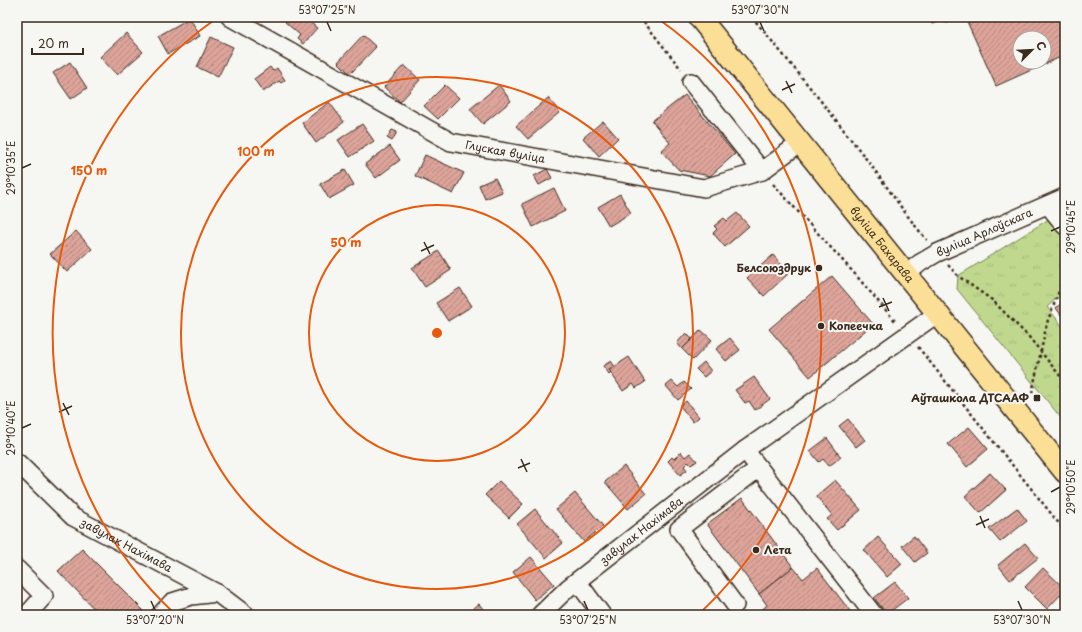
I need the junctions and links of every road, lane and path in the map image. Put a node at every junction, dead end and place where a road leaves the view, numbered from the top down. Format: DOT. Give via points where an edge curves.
graph roads {
  1 [pos="230,17"];
  2 [pos="640,17"];
  3 [pos="699,17"];
  4 [pos="752,17"];
  5 [pos="691,82"];
  6 [pos="800,143"];
  7 [pos="762,171"];
  8 [pos="1065,198"];
  9 [pos="1048,205"];
  10 [pos="1065,226"];
  11 [pos="937,253"];
  12 [pos="906,274"];
  13 [pos="1065,286"];
  14 [pos="938,313"];
  15 [pos="1041,352"];
  16 [pos="1065,382"];
  17 [pos="1032,393"];
  18 [pos="745,450"];
  19 [pos="17,462"];
  20 [pos="759,468"];
  21 [pos="1065,472"];
  22 [pos="17,569"];
  23 [pos="577,581"];
  24 [pos="217,593"];
  25 [pos="735,605"];
  26 [pos="27,615"];
  27 [pos="160,615"];
  28 [pos="246,615"];
  29 [pos="540,615"];
  30 [pos="602,615"];
  31 [pos="874,615"];
  1 -- 7 [label="street, Глуская вуліца" via="451,142 704,188"];
  2 -- 5 [label="path"];
  3 -- 6 [label="main road, вуліца Бахарава"];
  4 -- 11 [label="path" via="818,97"];
  5 -- 7 [label="street"];
  6 -- 7 [label="street, Глуская вуліца"];
  6 -- 12 [label="main road, вуліца Бахарава"];
  8 -- 9 [label="street, вуліца Арлоўскага"];
  9 -- 10 [label="street"];
  9 -- 11 [label="street, вуліца Арлоўскага"];
  11 -- 12 [label="street, вуліца Арлоўскага"];
  11 -- 15 [label="path" via="958,276 992,300 1029,336"];
  12 -- 14 [label="main road, вуліца Бахарава"];
  13 -- 15 [label="path" via="1059,291 1047,323"];
  14 -- 18 [label="street, завулак Нахімава"];
  14 -- 21 [label="main road, вуліца Бахарава"];
  15 -- 16 [label="path"];
  15 -- 17 [label="path"];
  18 -- 20 [label="street"];
  18 -- 23 [label="street, завулак Нахімава"];
  19 -- 24 [label="street, завулак Нахімава" via="73,517"];
  20 -- 25 [label="street" via="679,530"];
  20 -- 31 [label="street"];
  22 -- 26 [label="street" via="44,596"];
  23 -- 29 [label="street, завулак Нахімава"];
  23 -- 30 [label="street"];
  24 -- 27 [label="street" via="191,596 172,602"];
  24 -- 28 [label="street, завулак Нахімава"];
}
